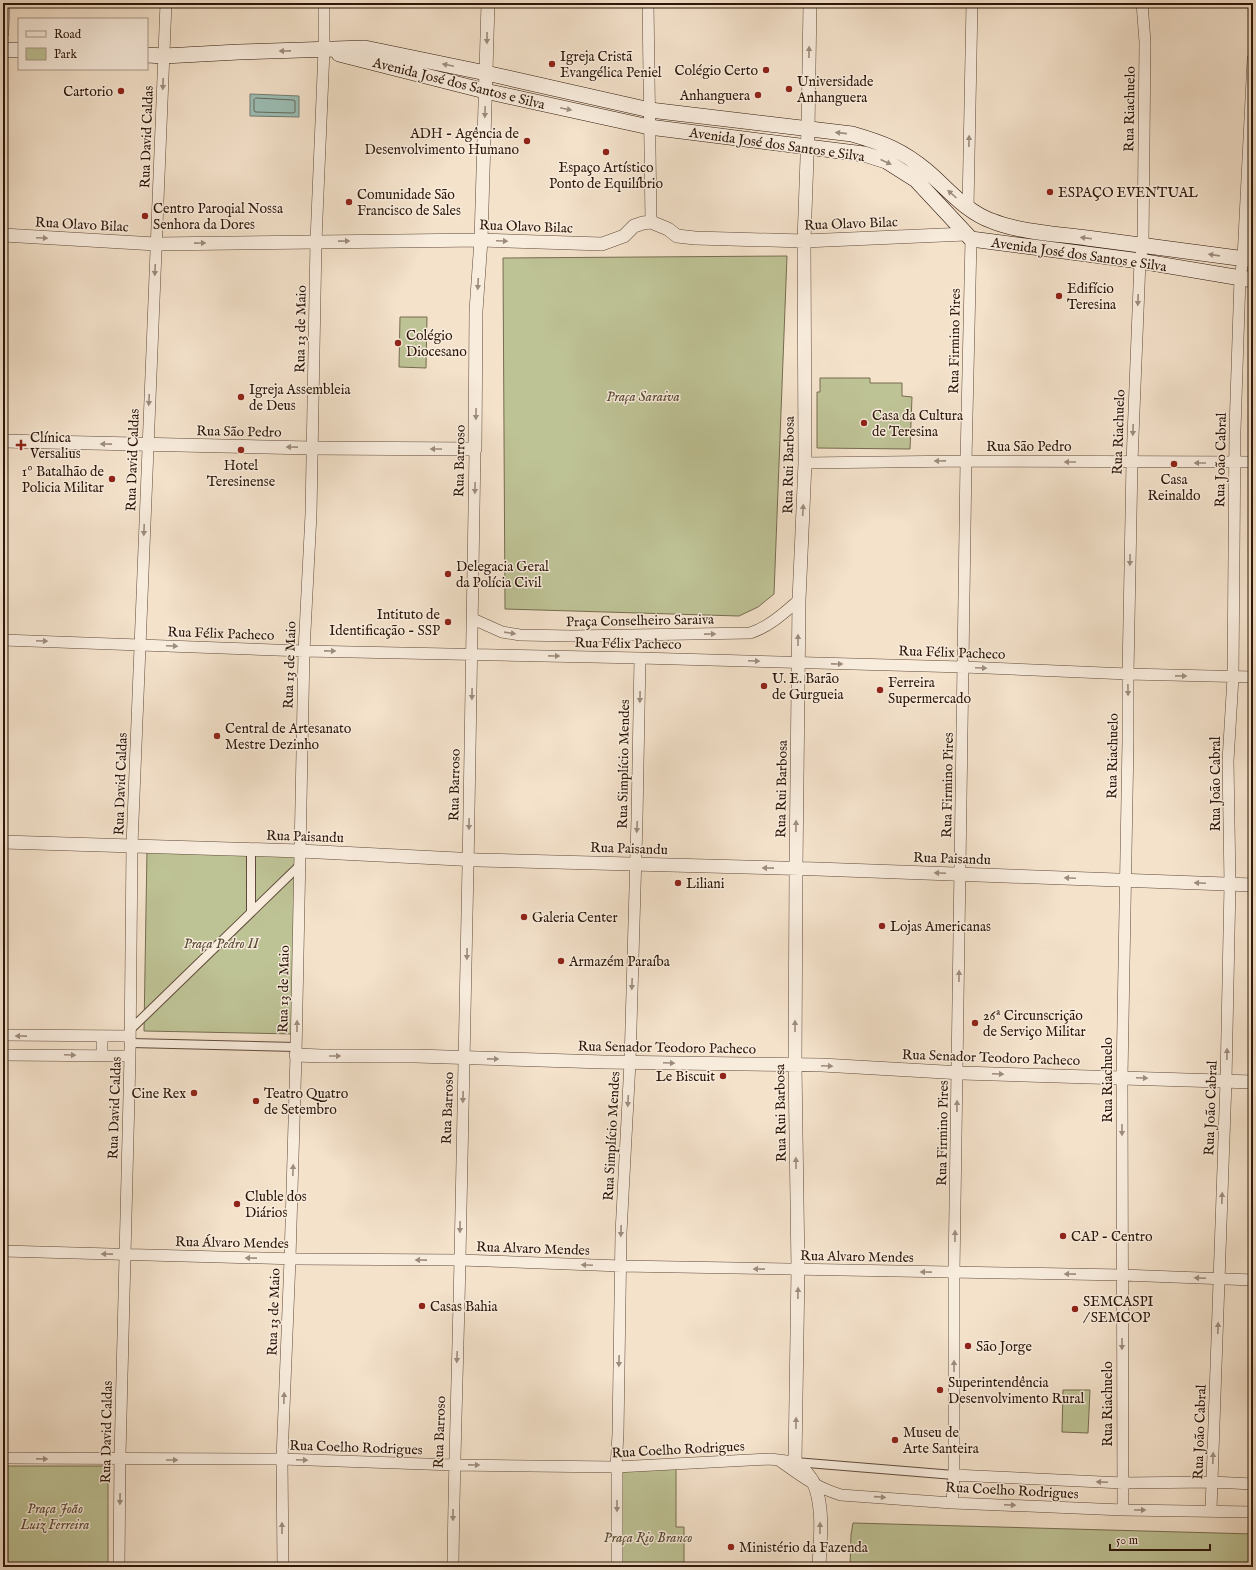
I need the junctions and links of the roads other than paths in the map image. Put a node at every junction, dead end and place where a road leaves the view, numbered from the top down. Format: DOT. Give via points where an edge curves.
graph roads {
  1 [pos="4,3"];
  2 [pos="166,3"];
  3 [pos="324,3"];
  4 [pos="488,3"];
  5 [pos="648,3"];
  6 [pos="810,3"];
  7 [pos="972,3"];
  8 [pos="1142,3"];
  9 [pos="3,33"];
  10 [pos="3,50"];
  11 [pos="18,50"];
  12 [pos="324,50"];
  13 [pos="148,55"];
  14 [pos="164,56"];
  15 [pos="1253,59"];
  16 [pos="486,73"];
  17 [pos="485,91"];
  18 [pos="650,110"];
  19 [pos="649,127"];
  20 [pos="808,130"];
  21 [pos="807,147"];
  22 [pos="968,208"];
  23 [pos="651,222"];
  24 [pos="3,235"];
  25 [pos="969,237"];
  26 [pos="481,240"];
  27 [pos="804,241"];
  28 [pos="316,242"];
  29 [pos="156,244"];
  30 [pos="1143,245"];
  31 [pos="1248,260"];
  32 [pos="1140,261"];
  33 [pos="1247,279"];
  34 [pos="3,441"];
  35 [pos="148,445"];
  36 [pos="311,448"];
  37 [pos="475,449"];
  38 [pos="966,461"];
  39 [pos="1132,462"];
  40 [pos="1253,462"];
  41 [pos="805,463"];
  42 [pos="1235,463"];
  43 [pos="798,600"];
  44 [pos="474,619"];
  45 [pos="3,640"];
  46 [pos="140,645"];
  47 [pos="304,651"];
  48 [pos="473,655"];
  49 [pos="640,658"];
  50 [pos="798,663"];
  51 [pos="963,667"];
  52 [pos="1128,674"];
  53 [pos="1233,676"];
  54 [pos="1253,677"];
  55 [pos="3,842"];
  56 [pos="132,845"];
  57 [pos="251,849"];
  58 [pos="300,851"];
  59 [pos="468,859"];
  60 [pos="635,864"];
  61 [pos="300,865"];
  62 [pos="796,868"];
  63 [pos="960,874"];
  64 [pos="1125,880"];
  65 [pos="1230,884"];
  66 [pos="1253,885"];
  67 [pos="251,912"];
  68 [pos="3,1035"];
  69 [pos="47,1036"];
  70 [pos="102,1036"];
  71 [pos="131,1036"];
  72 [pos="296,1051"];
  73 [pos="47,1054"];
  74 [pos="3,1055"];
  75 [pos="102,1056"];
  76 [pos="130,1056"];
  77 [pos="464,1058"];
  78 [pos="630,1062"];
  79 [pos="795,1065"];
  80 [pos="958,1072"];
  81 [pos="1122,1077"];
  82 [pos="1226,1081"];
  83 [pos="1253,1082"];
  84 [pos="3,1251"];
  85 [pos="125,1254"];
  86 [pos="290,1259"];
  87 [pos="460,1260"];
  88 [pos="621,1266"];
  89 [pos="798,1269"];
  90 [pos="954,1273"];
  91 [pos="1122,1275"];
  92 [pos="1220,1279"];
  93 [pos="1253,1280"];
  94 [pos="3,1458"];
  95 [pos="282,1459"];
  96 [pos="120,1460"];
  97 [pos="779,1460"];
  98 [pos="796,1462"];
  99 [pos="454,1465"];
  100 [pos="616,1468"];
  101 [pos="954,1475"];
  102 [pos="1212,1482"];
  103 [pos="1123,1483"];
  104 [pos="1253,1484"];
  105 [pos="815,1485"];
  106 [pos="952,1503"];
  107 [pos="1123,1510"];
  108 [pos="1211,1510"];
  109 [pos="1253,1512"];
  110 [pos="119,1567"];
  111 [pos="283,1567"];
  112 [pos="453,1567"];
  113 [pos="617,1567"];
  114 [pos="819,1567"];
  1 -- 9 [label="street"];
  2 -- 14 [label="street, Rua David Caldas"];
  3 -- 12 [label="street, Rua 13 de Maio"];
  4 -- 16 [label="street, Rua Barroso, one-way"];
  5 -- 18 [label="street"];
  20 -- 6 [label="street, Rua Rui Barbosa, one-way"];
  22 -- 7 [label="street, one-way"];
  8 -- 30 [label="street, Rua Riachuelo" via="1145,42"];
  10 -- 11 [label="main road"];
  12 -- 14 [label="main road, Avenida José dos Santos e Silva, one-way"];
  16 -- 12 [label="main road, Avenida José dos Santos e Silva, one-way" via="364,48"];
  12 -- 17 [label="main road, Avenida José dos Santos e Silva"];
  12 -- 28 [label="street, Rua 13 de Maio"];
  13 -- 14 [label="main road, Avenida José dos Santos e Silva"];
  14 -- 29 [label="street, Rua David Caldas, one-way"];
  15 -- 31 [label="street, Rua João Cabral"];
  16 -- 17 [label="street, Rua Barroso"];
  16 -- 18 [label="main road, Avenida José dos Santos e Silva"];
  17 -- 19 [label="main road, Avenida José dos Santos e Silva, one-way"];
  17 -- 26 [label="street, Rua Barroso, one-way"];
  18 -- 19 [label="street"];
  18 -- 20 [label="main road, Avenida José dos Santos e Silva"];
  19 -- 21 [label="main road, Avenida José dos Santos e Silva"];
  19 -- 23 [label="street"];
  20 -- 21 [label="street, Rua Rui Barbosa"];
  22 -- 20 [label="main road, Avenida José dos Santos e Silva, one-way" via="927,171 898,150 852,134"];
  21 -- 25 [label="main road, Avenida José dos Santos e Silva, one-way" via="864,154 886,161 916,180"];
  21 -- 27 [label="street, Rua Rui Barbosa"];
  30 -- 22 [label="main road, Avenida José dos Santos e Silva, one-way" via="992,222"];
  26 -- 23 [label="street, Rua Olavo Bilac, one-way" via="602,244 624,236 634,226"];
  23 -- 27 [label="street, Rua Olavo Bilac" via="668,229 676,236"];
  24 -- 29 [label="street, Rua Olavo Bilac, one-way"];
  25 -- 27 [label="street, Rua Olavo Bilac"];
  25 -- 32 [label="main road, Avenida José dos Santos e Silva"];
  25 -- 38 [label="street, Rua Firmino Pires"];
  28 -- 26 [label="street, Rua Olavo Bilac, one-way"];
  26 -- 37 [label="street, Rua Barroso, one-way" via="476,311"];
  27 -- 41 [label="street, Rua Rui Barbosa"];
  29 -- 28 [label="street, Rua Olavo Bilac, one-way"];
  28 -- 36 [label="street, Rua 13 de Maio"];
  29 -- 35 [label="street, Rua David Caldas, one-way"];
  31 -- 30 [label="main road, Avenida José dos Santos e Silva, one-way"];
  30 -- 32 [label="street, Rua Riachuelo"];
  31 -- 33 [label="street, Rua João Cabral"];
  32 -- 33 [label="main road, Avenida José dos Santos e Silva"];
  32 -- 39 [label="street, Rua Riachuelo, one-way"];
  33 -- 42 [label="street, Rua João Cabral"];
  35 -- 34 [label="street, Rua São Pedro, one-way"];
  36 -- 35 [label="street, Rua São Pedro, one-way"];
  35 -- 46 [label="street, Rua David Caldas, one-way"];
  37 -- 36 [label="street, Rua São Pedro, one-way"];
  36 -- 47 [label="street, Rua 13 de Maio" via="311,514"];
  37 -- 44 [label="street, Rua Barroso, one-way"];
  39 -- 38 [label="street, Rua São Pedro, one-way"];
  38 -- 41 [label="street, Rua São Pedro, one-way"];
  38 -- 51 [label="street, Rua Firmino Pires"];
  42 -- 39 [label="street, Rua São Pedro, one-way"];
  39 -- 52 [label="street, Rua Riachuelo, one-way"];
  40 -- 42 [label="street, Rua São Pedro"];
  43 -- 41 [label="street, Rua Rui Barbosa, one-way"];
  42 -- 53 [label="street, Rua João Cabral"];
  44 -- 43 [label="street, Praça Conselheiro Saraiva, one-way" via="502,632 520,635 750,633 761,630"];
  50 -- 43 [label="street, Rua Rui Barbosa, one-way"];
  44 -- 48 [label="street, Rua Barroso"];
  45 -- 46 [label="street, Rua Félix Pacheco, one-way"];
  46 -- 47 [label="street, Rua Félix Pacheco, one-way"];
  46 -- 56 [label="street, Rua David Caldas"];
  47 -- 48 [label="street, Rua Félix Pacheco, one-way"];
  47 -- 58 [label="street, Rua 13 de Maio"];
  48 -- 49 [label="street, Rua Félix Pacheco, one-way"];
  48 -- 59 [label="street, Rua Barroso, one-way"];
  49 -- 50 [label="street, Rua Félix Pacheco, one-way"];
  49 -- 60 [label="street, Rua Simplício Mendes, one-way"];
  50 -- 51 [label="street, Rua Félix Pacheco, one-way"];
  62 -- 50 [label="street, Rua Rui Barbosa, one-way"];
  51 -- 52 [label="street, Rua Félix Pacheco, one-way"];
  51 -- 63 [label="street, Rua Firmino Pires"];
  52 -- 53 [label="street, Rua Félix Pacheco, one-way"];
  52 -- 64 [label="street, Rua Riachuelo, one-way"];
  53 -- 54 [label="street, Rua Félix Pacheco"];
  53 -- 65 [label="street, Rua João Cabral" via="1228,762"];
  55 -- 56 [label="street, Rua Paisandu"];
  56 -- 57 [label="street, Rua Paisandu"];
  56 -- 71 [label="street, Rua David Caldas"];
  57 -- 58 [label="street, Rua Paisandu"];
  57 -- 67 [label="street"];
  58 -- 59 [label="street, Rua Paisandu"];
  58 -- 61 [label="street, Rua 13 de Maio"];
  59 -- 60 [label="street, Rua Paisandu"];
  59 -- 77 [label="street, Rua Barroso, one-way"];
  62 -- 60 [label="street, Rua Paisandu, one-way"];
  60 -- 78 [label="street, Rua Simplício Mendes, one-way"];
  61 -- 67 [label="street"];
  72 -- 61 [label="street, Rua 13 de Maio, one-way"];
  63 -- 62 [label="street, Rua Paisandu, one-way"];
  79 -- 62 [label="street, Rua Rui Barbosa, one-way"];
  64 -- 63 [label="street, Rua Paisandu, one-way"];
  80 -- 63 [label="street, Rua Firmino Pires, one-way"];
  65 -- 64 [label="street, Rua Paisandu, one-way"];
  64 -- 81 [label="street, Rua Riachuelo"];
  65 -- 66 [label="street, Rua Paisandu"];
  82 -- 65 [label="street, Rua João Cabral, one-way"];
  67 -- 71 [label="street"];
  69 -- 68 [label="street, one-way"];
  69 -- 70 [label="street"];
  69 -- 73 [label="street"];
  70 -- 71 [label="street"];
  70 -- 75 [label="street"];
  71 -- 72 [label="street, Rua Senador Teodoro Pacheco"];
  71 -- 76 [label="street, Rua David Caldas"];
  72 -- 77 [label="street, Rua Senador Teodoro Pacheco, one-way"];
  86 -- 72 [label="street, Rua 13 de Maio, one-way"];
  73 -- 74 [label="street"];
  73 -- 75 [label="street, one-way"];
  75 -- 76 [label="street"];
  76 -- 85 [label="street, Rua David Caldas"];
  77 -- 78 [label="street, Rua Senador Teodoro Pacheco, one-way"];
  77 -- 87 [label="street, Rua Barroso, one-way"];
  78 -- 79 [label="street, Rua Senador Teodoro Pacheco, one-way"];
  78 -- 88 [label="street, Rua Simplício Mendes, one-way"];
  79 -- 80 [label="street, Rua Senador Teodoro Pacheco, one-way"];
  89 -- 79 [label="street, Rua Rui Barbosa, one-way"];
  80 -- 81 [label="street, Rua Senador Teodoro Pacheco, one-way"];
  90 -- 80 [label="street, Rua Firmino Pires, one-way"];
  81 -- 82 [label="street, Rua Senador Teodoro Pacheco, one-way"];
  81 -- 91 [label="street, Rua Riachuelo, one-way"];
  82 -- 83 [label="street, Rua Senador Teodoro Pacheco"];
  92 -- 82 [label="street, Rua João Cabral, one-way"];
  85 -- 84 [label="street, Rua Álvaro Mendes, one-way"];
  86 -- 85 [label="street, Rua Álvaro Mendes, one-way"];
  85 -- 96 [label="street, Rua David Caldas"];
  87 -- 86 [label="street, Rua Álvaro Mendes, one-way"];
  95 -- 86 [label="street, Rua 13 de Maio, one-way"];
  88 -- 87 [label="street, Rua Alvaro Mendes, one-way"];
  87 -- 99 [label="street, Rua Barroso, one-way"];
  89 -- 88 [label="street, Rua Alvaro Mendes, one-way"];
  88 -- 100 [label="street, Rua Simplício Mendes, one-way"];
  90 -- 89 [label="street, Rua Alvaro Mendes, one-way"];
  98 -- 89 [label="street, Rua Rui Barbosa, one-way"];
  91 -- 90 [label="street, Rua Alvaro Mendes, one-way"];
  101 -- 90 [label="street, Rua Firmino Pires, one-way"];
  92 -- 91 [label="street, Rua Alvaro Mendes, one-way"];
  91 -- 103 [label="street, Rua Riachuelo, one-way"];
  92 -- 93 [label="street, Rua Alvaro Mendes"];
  102 -- 92 [label="street, Rua João Cabral, one-way"];
  94 -- 96 [label="street, Rua Coelho Rodrigues, one-way"];
  96 -- 95 [label="street, Rua Coelho Rodrigues, one-way"];
  95 -- 99 [label="street, Rua Coelho Rodrigues, one-way"];
  111 -- 95 [label="street, Rua 13 de Maio, one-way"];
  96 -- 110 [label="street, Rua David Caldas, one-way"];
  97 -- 98 [label="street, Rua Coelho Rodrigues"];
  97 -- 100 [label="street, Rua Coelho Rodrigues"];
  97 -- 105 [label="street, Rua Coelho Rodrigues"];
  98 -- 101 [label="street"];
  98 -- 105 [label="street" via="807,1472"];
  99 -- 100 [label="street, Rua Coelho Rodrigues, one-way"];
  99 -- 112 [label="street, Rua Barroso, one-way"];
  100 -- 113 [label="street, Rua Simplício Mendes, one-way"];
  103 -- 101 [label="street, Rua Coelho Rodrigues, one-way"];
  101 -- 106 [label="street, Rua Firmino Pires"];
  102 -- 103 [label="street, Rua Coelho Rodrigues"];
  102 -- 104 [label="street, Rua Coelho Rodrigues"];
  102 -- 108 [label="street, Rua João Cabral"];
  103 -- 107 [label="street, Rua Riachuelo"];
  105 -- 106 [label="street, Rua Coelho Rodrigues, one-way" via="841,1495"];
  114 -- 105 [label="street, one-way" via="820,1521"];
  106 -- 107 [label="street, Rua Coelho Rodrigues, one-way"];
  107 -- 108 [label="street, Rua Coelho Rodrigues, one-way"];
  108 -- 109 [label="street, Rua Coelho Rodrigues"];
}
